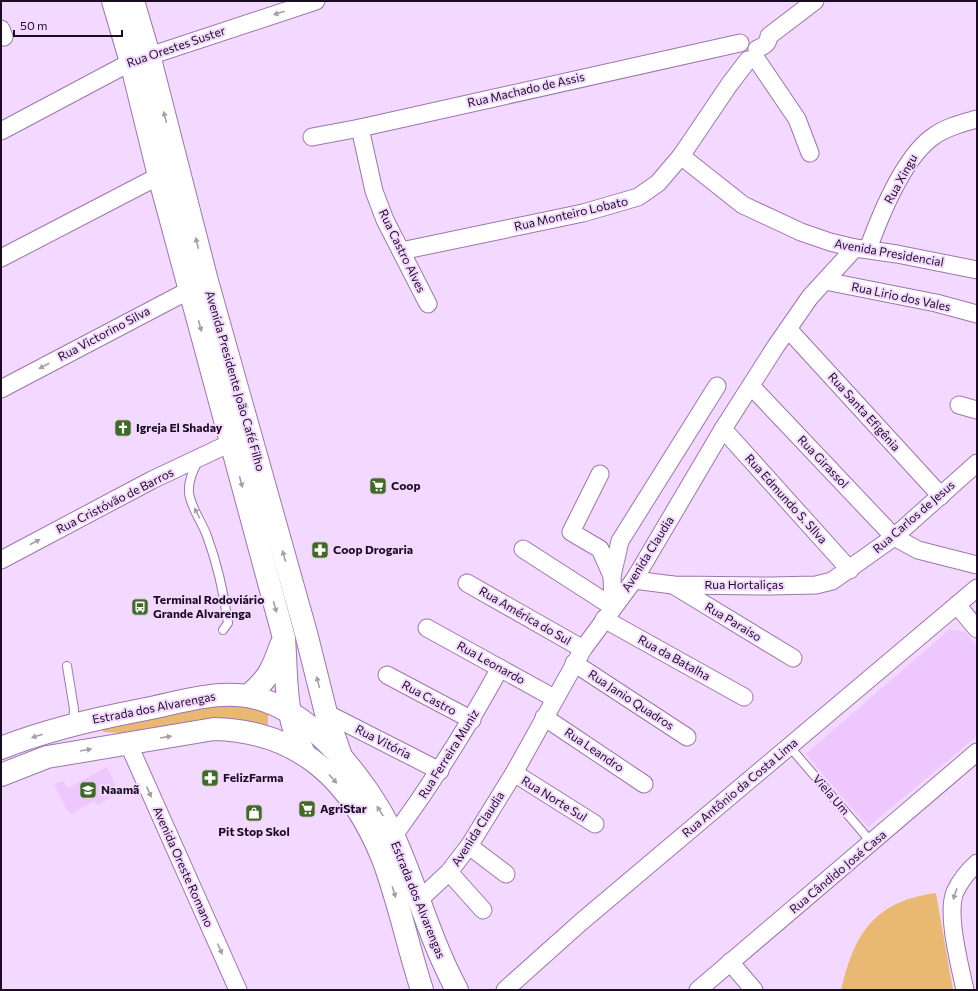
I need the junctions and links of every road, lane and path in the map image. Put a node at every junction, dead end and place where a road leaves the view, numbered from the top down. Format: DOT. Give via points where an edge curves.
graph roads {
  1 [pos="113,1"];
  2 [pos="133,1"];
  3 [pos="316,1"];
  4 [pos="815,1"];
  5 [pos="751,50"];
  6 [pos="140,58"];
  7 [pos="977,119"];
  8 [pos="360,128"];
  9 [pos="1,131"];
  10 [pos="312,136"];
  11 [pos="810,153"];
  12 [pos="681,156"];
  13 [pos="159,176"];
  14 [pos="861,249"];
  15 [pos="401,252"];
  16 [pos="1,258"];
  17 [pos="977,270"];
  18 [pos="825,282"];
  19 [pos="198,285"];
  20 [pos="428,304"];
  21 [pos="977,314"];
  22 [pos="788,329"];
  23 [pos="717,386"];
  24 [pos="751,386"];
  25 [pos="1,389"];
  26 [pos="959,405"];
  27 [pos="977,410"];
  28 [pos="723,429"];
  29 [pos="250,432"];
  30 [pos="230,444"];
  31 [pos="200,458"];
  32 [pos="977,463"];
  33 [pos="600,474"];
  34 [pos="941,496"];
  35 [pos="894,537"];
  36 [pos="523,549"];
  37 [pos="1,560"];
  38 [pos="977,565"];
  39 [pos="850,570"];
  40 [pos="612,576"];
  41 [pos="634,580"];
  42 [pos="467,583"];
  43 [pos="673,585"];
  44 [pos="977,588"];
  45 [pos="957,605"];
  46 [pos="609,613"];
  47 [pos="427,628"];
  48 [pos="977,629"];
  49 [pos="223,630"];
  50 [pos="284,638"];
  51 [pos="583,649"];
  52 [pos="793,658"];
  53 [pos="574,663"];
  54 [pos="67,666"];
  55 [pos="500,668"];
  56 [pos="387,675"];
  57 [pos="248,696"];
  58 [pos="744,697"];
  59 [pos="554,698"];
  60 [pos="288,712"];
  61 [pos="326,713"];
  62 [pos="544,717"];
  63 [pos="472,720"];
  64 [pos="73,724"];
  65 [pos="687,737"];
  66 [pos="128,743"];
  67 [pos="789,746"];
  68 [pos="1,748"];
  69 [pos="977,752"];
  70 [pos="304,753"];
  71 [pos="47,757"];
  72 [pos="342,759"];
  73 [pos="440,771"];
  74 [pos="514,774"];
  75 [pos="1,775"];
  76 [pos="644,784"];
  77 [pos="595,824"];
  78 [pos="393,837"];
  79 [pos="872,843"];
  80 [pos="469,846"];
  81 [pos="977,863"];
  82 [pos="449,872"];
  83 [pos="506,874"];
  84 [pos="418,901"];
  85 [pos="483,910"];
  86 [pos="730,962"];
  87 [pos="238,990"];
  88 [pos="422,990"];
  89 [pos="457,990"];
  90 [pos="505,990"];
  91 [pos="698,990"];
  92 [pos="754,990"];
  93 [pos="965,990"];
  1 -- 6 [label="main road, Avenida Presidente João Café Filho"];
  2 -- 6 [label="main road, Avenida Presidente João Café Filho"];
  3 -- 6 [label="street, Rua Orestes Suster, one-way"];
  4 -- 5 [label="street" via="769,36 768,42"];
  5 -- 8 [label="street, Rua Machado de Assis"];
  5 -- 11 [label="street" via="794,113"];
  5 -- 12 [label="street, Rua Monteiro Lobato"];
  6 -- 9 [label="street, Rua Orestes Suster"];
  6 -- 13 [label="main road, Avenida Presidente João Café Filho"];
  19 -- 6 [label="main road, Avenida Presidente João Café Filho, one-way"];
  7 -- 14 [label="street, Rua Xingu" via="935,135 918,149"];
  8 -- 10 [label="street, Rua Machado de Assis"];
  8 -- 15 [label="street, Rua Castro Alves" via="374,190"];
  12 -- 14 [label="street, Avenida Presidencial" via="743,205 801,232"];
  12 -- 15 [label="street, Rua Monteiro Lobato" via="658,183 638,197 583,213"];
  13 -- 16 [label="street"];
  13 -- 19 [label="main road, Avenida Presidente João Café Filho"];
  14 -- 17 [label="street, Avenida Presidencial"];
  14 -- 18 [label="street, Avenida Claudia"];
  15 -- 20 [label="street, Rua Castro Alves"];
  18 -- 21 [label="street, Rua Lirio dos Vales" via="936,303"];
  18 -- 22 [label="street, Avenida Claudia" via="810,297"];
  19 -- 25 [label="street, Rua Victorino Silva, one-way"];
  19 -- 29 [label="main road, Avenida Presidente João Café Filho"];
  19 -- 30 [label="main road, Avenida Presidente João Café Filho, one-way"];
  22 -- 24 [label="street, Avenida Claudia"];
  22 -- 34 [label="street, Rua Santa Efigênia"];
  23 -- 40 [label="street" via="620,541"];
  24 -- 28 [label="street, Avenida Claudia"];
  24 -- 35 [label="street, Rua Girassol"];
  26 -- 27 [label="street"];
  28 -- 39 [label="street, Rua Edmundo S. SIlva"];
  28 -- 41 [label="street, Avenida Claudia"];
  29 -- 30 [label="street, Rua Cristóvão de Barros"];
  61 -- 29 [label="main road, Avenida Presidente João Café Filho, one-way"];
  30 -- 31 [label="street, Rua Cristóvão de Barros"];
  30 -- 50 [label="main road, Avenida Presidente João Café Filho, one-way"];
  37 -- 31 [label="street, Rua Cristóvão de Barros, one-way" via="152,480"];
  49 -- 31 [label="lane, one-way" via="228,623 211,550 189,493 192,474"];
  32 -- 34 [label="street, Rua Carlos de Jesus"];
  33 -- 40 [label="street" via="571,532 600,549"];
  34 -- 35 [label="street, Rua Carlos de Jesus"];
  35 -- 38 [label="street, Rua Girassol" via="918,550"];
  35 -- 39 [label="street, Rua Carlos de Jesus"];
  36 -- 46 [label="street, Rua da Batalha"];
  39 -- 43 [label="street, Rua Hortaliças" via="832,581 816,585"];
  40 -- 46 [label="street"];
  41 -- 43 [label="street, Rua Hortaliças"];
  41 -- 46 [label="street, Avenida Claudia"];
  42 -- 51 [label="street, Rua América do Sul"];
  43 -- 52 [label="street, Rua Paraiso"];
  44 -- 45 [label="street, Rua Antônio da Costa Lima"];
  45 -- 48 [label="street"];
  45 -- 67 [label="street, Rua Antônio da Costa Lima"];
  46 -- 51 [label="street, Avenida Claudia"];
  46 -- 58 [label="street, Rua da Batalha"];
  47 -- 55 [label="street, Rua Leonardo"];
  50 -- 57 [label="main road" via="271,673 262,685"];
  50 -- 60 [label="main road, Avenida Presidente João Café Filho"];
  51 -- 53 [label="street, Avenida Claudia"];
  53 -- 59 [label="street, Avenida Claudia"];
  53 -- 65 [label="street, Rua Janio Quadros"];
  54 -- 64 [label="lane" via="74,709"];
  55 -- 59 [label="street, Rua Leonardo"];
  55 -- 63 [label="street, Rua Ferreira Muniz"];
  56 -- 63 [label="street, Rua Castro"];
  57 -- 60 [label="main road, Estrada dos Alvarengas" via="271,703"];
  57 -- 64 [label="main road, Estrada dos Alvarengas" via="216,695"];
  59 -- 62 [label="street, Avenida Claudia"];
  60 -- 70 [label="main road, Avenida Presidente João Café Filho"];
  60 -- 72 [label="main road, Estrada dos Alvarengas" via="310,726"];
  61 -- 72 [label="main road, Avenida Presidente João Café Filho"];
  61 -- 73 [label="street, Rua Vitória"];
  62 -- 74 [label="street, Avenida Claudia"];
  62 -- 76 [label="street, Rua Leandro"];
  63 -- 73 [label="street, Rua Ferreira Muniz"];
  64 -- 68 [label="main road, Estrada dos Alvarengas, one-way"];
  64 -- 71 [label="main road" via="67,740"];
  66 -- 70 [label="main road, Estrada dos Alvarengas, one-way" via="197,732 234,730 271,739"];
  71 -- 66 [label="main road, Estrada dos Alvarengas, one-way"];
  66 -- 87 [label="street, Avenida Oreste Romano, one-way"];
  67 -- 79 [label="lane, Viela Um"];
  67 -- 90 [label="street, Rua Antônio da Costa Lima" via="581,922"];
  69 -- 79 [label="street, Rua Cândido José Casa"];
  70 -- 88 [label="main road, Estrada dos Alvarengas, one-way" via="332,777 368,826 389,877"];
  71 -- 75 [label="main road, Estrada dos Alvarengas"];
  78 -- 72 [label="main road, Estrada dos Alvarengas, one-way" via="368,794"];
  73 -- 78 [label="street, Rua Ferreira Muniz"];
  74 -- 77 [label="street, Rua Norte Sul"];
  74 -- 80 [label="street, Avenida Claudia"];
  78 -- 84 [label="main road, Estrada dos Alvarengas"];
  79 -- 86 [label="street, Rua Cândido José Casa"];
  80 -- 82 [label="street, Avenida Claudia"];
  80 -- 83 [label="street"];
  81 -- 93 [label="street, one-way" via="962,879 954,893 951,908"];
  82 -- 84 [label="street, Avenida Claudia"];
  82 -- 85 [label="street"];
  84 -- 89 [label="main road, Estrada dos Alvarengas"];
  86 -- 91 [label="street, Rua Cândido José Casa"];
  86 -- 92 [label="street"];
}
